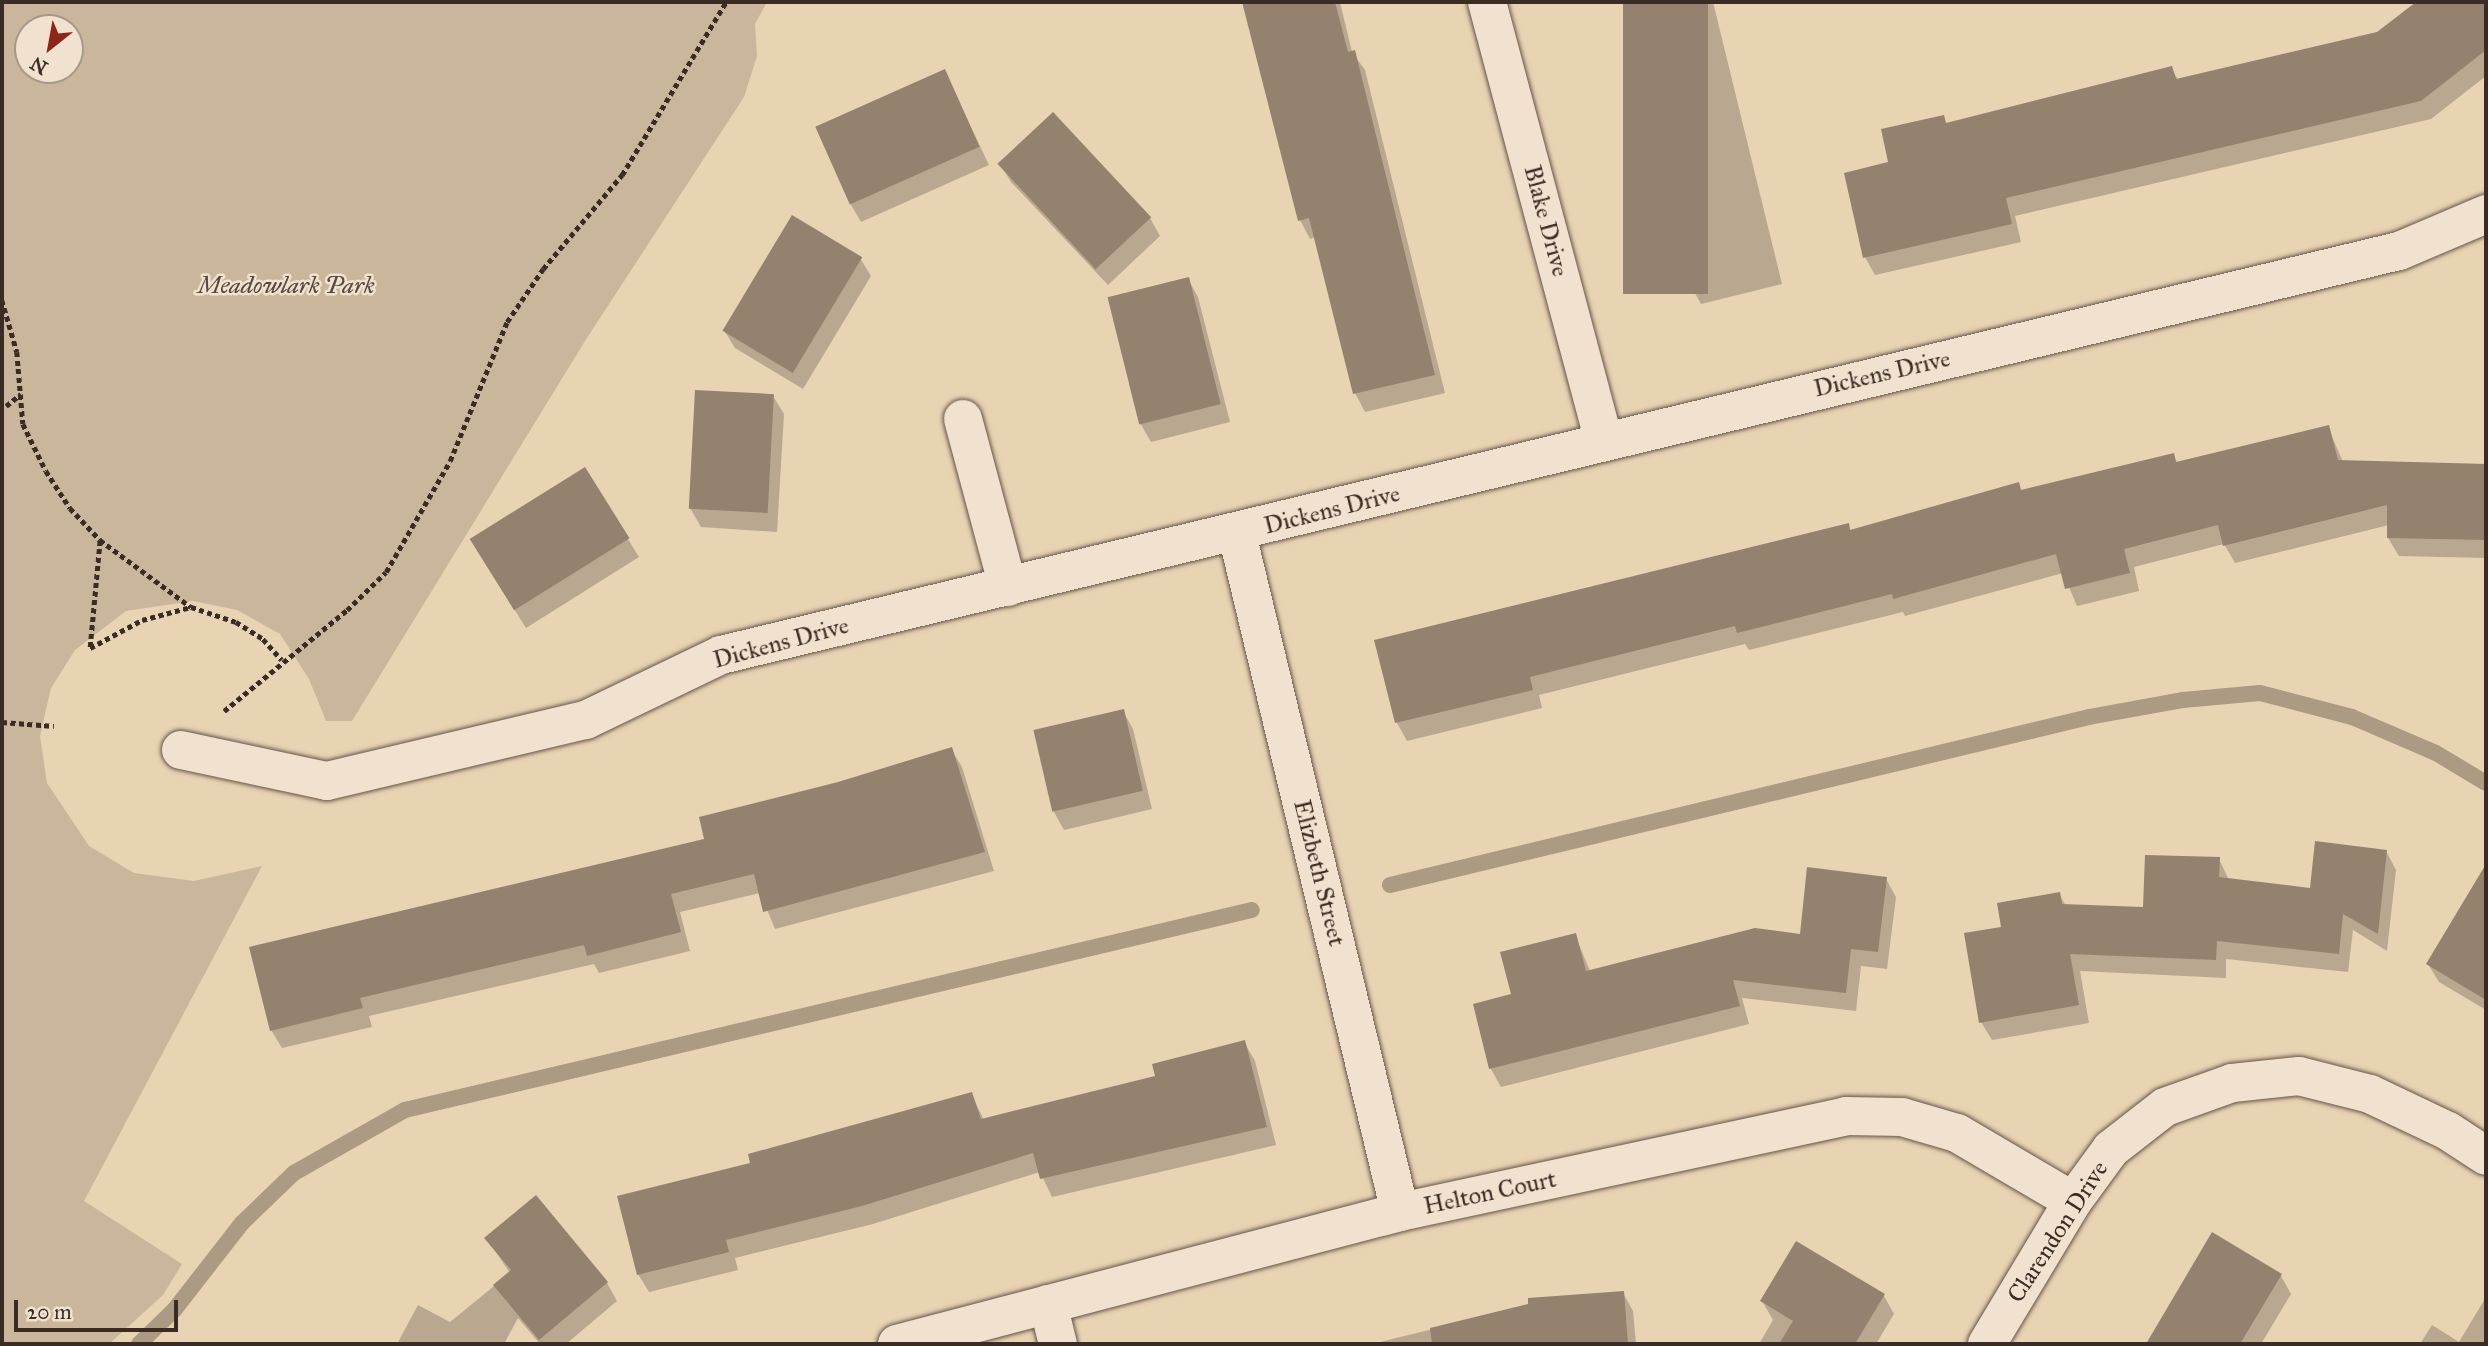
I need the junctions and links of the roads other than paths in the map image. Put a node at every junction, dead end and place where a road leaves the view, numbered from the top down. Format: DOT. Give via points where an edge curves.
graph roads {
  1 [pos="1487,2"];
  2 [pos="2484,220"];
  3 [pos="962,419"];
  4 [pos="1604,441"];
  5 [pos="1237,534"];
  6 [pos="1008,587"];
  7 [pos="181,750"];
  8 [pos="2486,1156"];
  9 [pos="2073,1201"];
  10 [pos="1400,1212"];
  11 [pos="1048,1304"];
  12 [pos="897,1344"];
  13 [pos="1058,1344"];
  14 [pos="1987,1344"];
  1 -- 4 [label="street, Blake Drive"];
  2 -- 4 [label="street, Dickens Drive" via="2399,251"];
  3 -- 6 [label="street"];
  4 -- 5 [label="street, Dickens Drive"];
  5 -- 6 [label="street, Dickens Drive"];
  5 -- 10 [label="street, Elizbeth Street"];
  6 -- 7 [label="street, Dickens Drive" via="721,655 586,720 327,781"];
  8 -- 9 [label="street, Clarendon Drive" via="2448,1131 2370,1094 2299,1076 2259,1080 2232,1083 2165,1107 2111,1149"];
  9 -- 10 [label="street, Helton Court" via="1957,1133 1902,1117 1846,1116"];
  9 -- 14 [label="street, Clarendon Drive"];
  10 -- 11 [label="street, Helton Court"];
  11 -- 12 [label="street, Helton Court"];
  11 -- 13 [label="street"];
}
